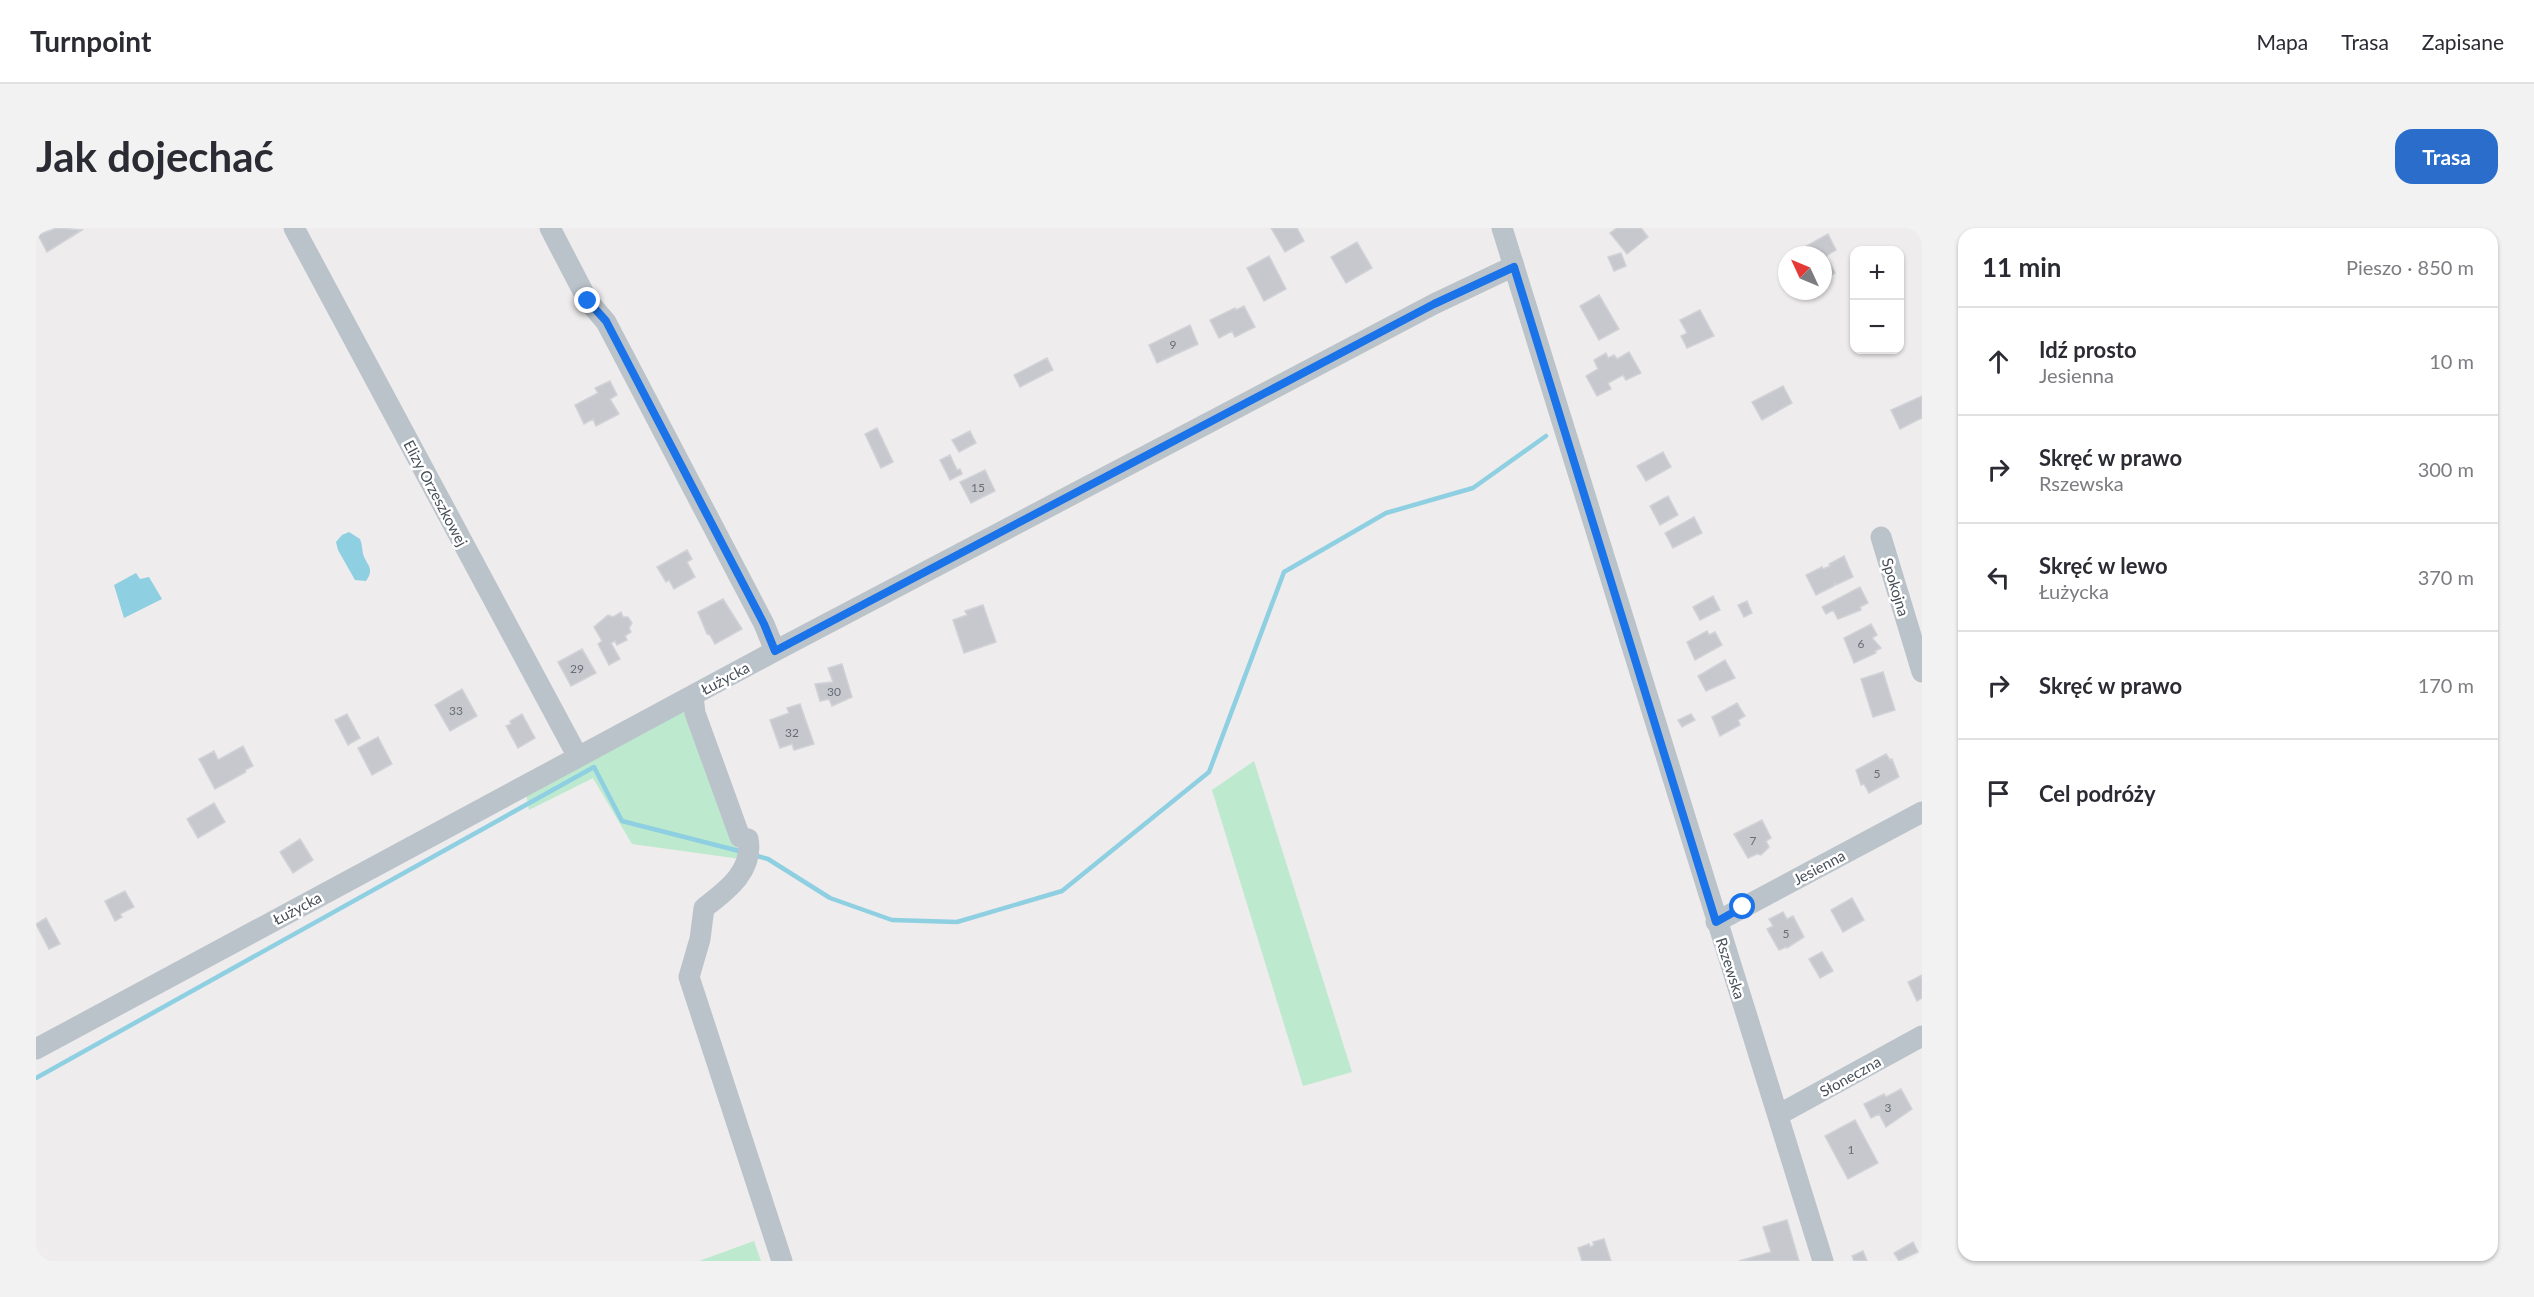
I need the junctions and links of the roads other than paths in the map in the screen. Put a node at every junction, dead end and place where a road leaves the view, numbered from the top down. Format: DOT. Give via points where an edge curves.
graph roads {
  1 [pos="294,228"];
  2 [pos="550,228"];
  3 [pos="1502,228"];
  4 [pos="1514,267"];
  5 [pos="1881,537"];
  6 [pos="775,651"];
  7 [pos="1922,672"];
  8 [pos="693,696"];
  9 [pos="578,757"];
  10 [pos="1922,812"];
  11 [pos="1716,922"];
  12 [pos="1922,1036"];
  13 [pos="36,1049"];
  14 [pos="1778,1115"];
  15 [pos="782,1261"];
  16 [pos="1822,1261"];
  1 -- 9 [label="street, Elizy Orzeszkowej"];
  2 -- 6 [label="street" via="588,301 606,321"];
  3 -- 4 [label="street, Rszewska"];
  4 -- 6 [label="street, Łużycka" via="1434,304"];
  4 -- 11 [label="street, Rszewska"];
  5 -- 7 [label="street, Spokojna"];
  6 -- 8 [label="street, Łużycka"];
  8 -- 9 [label="street, Łużycka"];
  8 -- 15 [label="street" via="694,713 740,837 748,839 750,849 741,875 704,908 689,977"];
  9 -- 13 [label="street, Łużycka"];
  10 -- 11 [label="street, Jesienna"];
  11 -- 14 [label="street, Rszewska"];
  12 -- 14 [label="street, Słoneczna"];
  14 -- 16 [label="street, Rszewska"];
}
